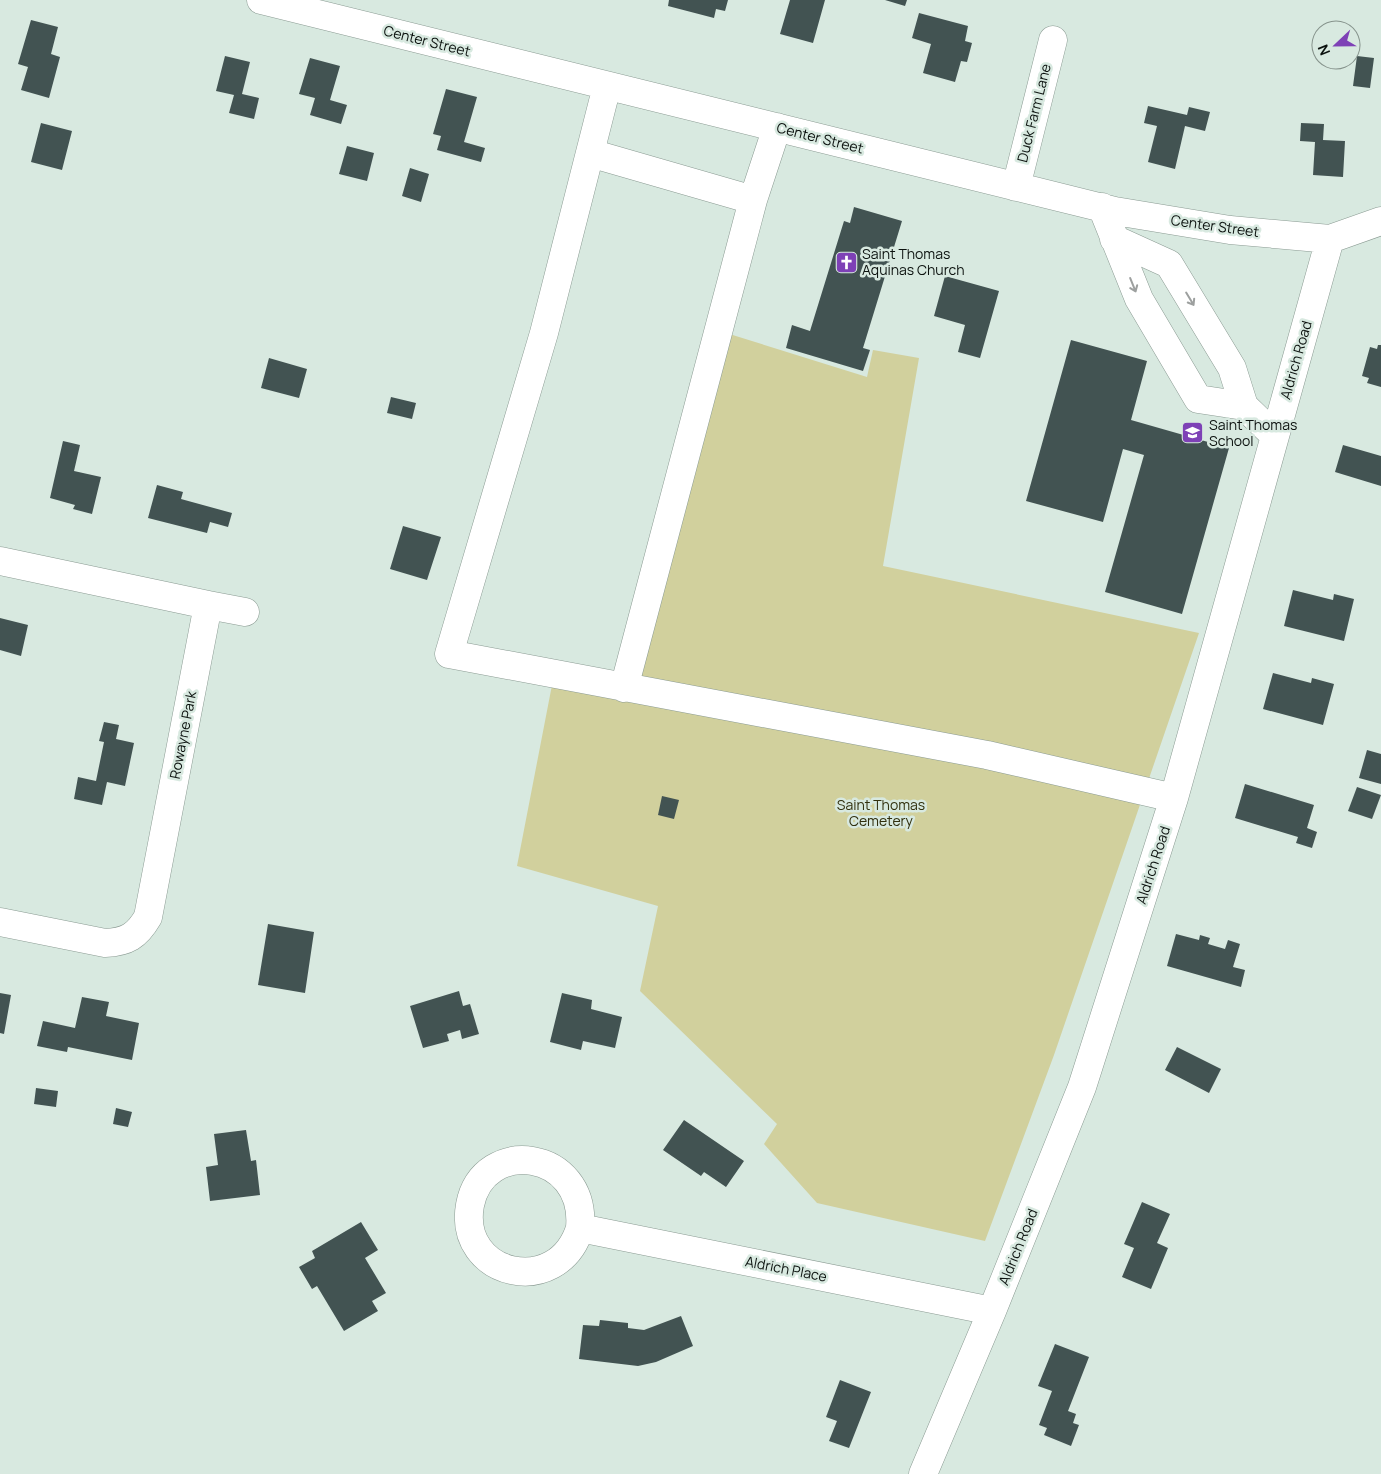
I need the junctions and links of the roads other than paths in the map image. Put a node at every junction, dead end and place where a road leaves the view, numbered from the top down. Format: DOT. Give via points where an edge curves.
graph roads {
  1 [pos="262,0"];
  2 [pos="1053,40"];
  3 [pos="607,86"];
  4 [pos="777,127"];
  5 [pos="590,154"];
  6 [pos="1016,187"];
  7 [pos="753,200"];
  8 [pos="1102,208"];
  9 [pos="1381,221"];
  10 [pos="1114,239"];
  11 [pos="1330,239"];
  12 [pos="1244,406"];
  13 [pos="1275,436"];
  14 [pos="0,561"];
  15 [pos="208,605"];
  16 [pos="245,612"];
  17 [pos="624,688"];
  18 [pos="1174,798"];
  19 [pos="0,922"];
  20 [pos="580,1228"];
  21 [pos="992,1311"];
  22 [pos="923,1474"];
  1 -- 3 [label="street, Center Street"];
  2 -- 6 [label="street, Duck Farm Lane"];
  3 -- 4 [label="street, Center Street"];
  3 -- 5 [label="street"];
  4 -- 6 [label="street, Center Street"];
  4 -- 7 [label="street"];
  5 -- 7 [label="street"];
  5 -- 17 [label="street" via="544,333 450,654"];
  6 -- 8 [label="street, Center Street"];
  7 -- 17 [label="street"];
  8 -- 10 [label="street"];
  8 -- 11 [label="street, Center Street" via="1230,230"];
  9 -- 11 [label="street, Center Street"];
  10 -- 12 [label="street, one-way" via="1169,264 1232,368"];
  10 -- 12 [label="street, one-way" via="1139,299 1198,399"];
  11 -- 13 [label="street, Aldrich Road"];
  12 -- 13 [label="street"];
  13 -- 18 [label="street, Aldrich Road"];
  14 -- 15 [label="street"];
  15 -- 16 [label="street"];
  15 -- 19 [label="street, Rowayne Park" via="148,917 141,929 132,938 105,943"];
  17 -- 18 [label="street" via="987,755"];
  18 -- 21 [label="street, Aldrich Road" via="1082,1087"];
  20 -- 20 [label="street" via="580,1204 569,1182 552,1167 535,1161 518,1160 497,1167 480,1183 470,1204 470,1226 478,1247 495,1264 518,1272 541,1270 557,1262 570,1250"];
  20 -- 21 [label="street, Aldrich Place"];
  21 -- 22 [label="street, Aldrich Road"];
}
